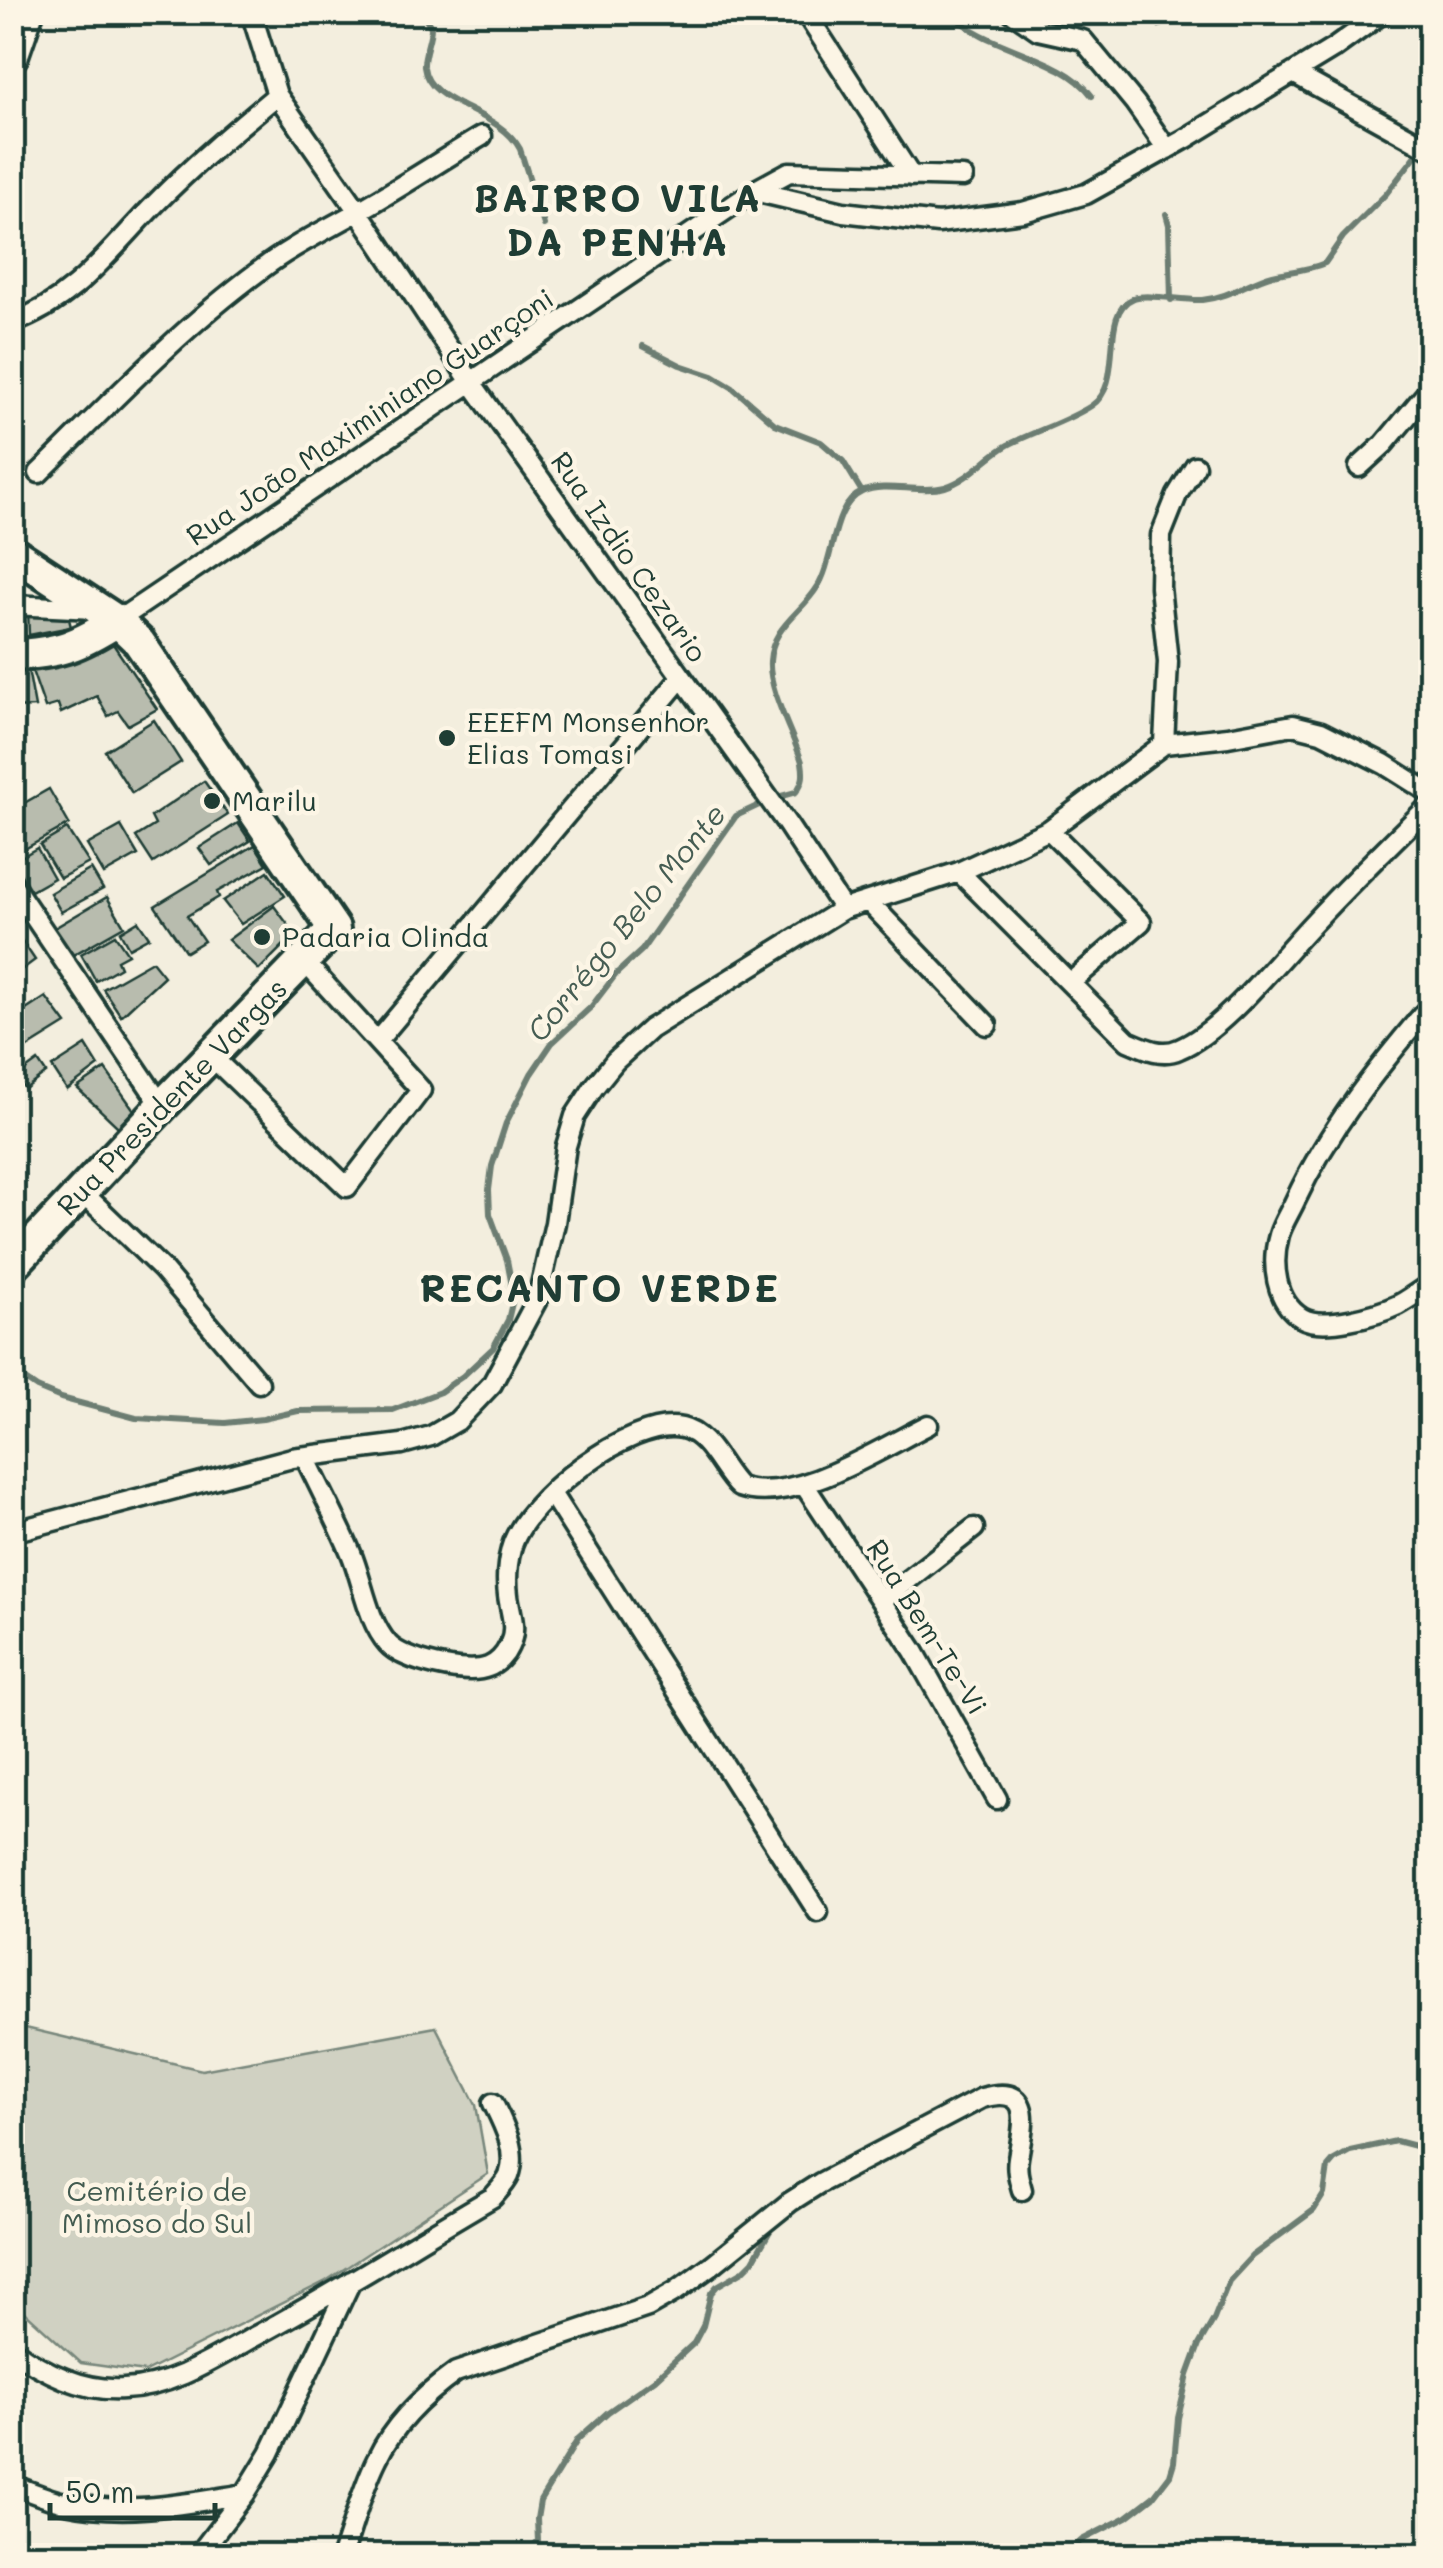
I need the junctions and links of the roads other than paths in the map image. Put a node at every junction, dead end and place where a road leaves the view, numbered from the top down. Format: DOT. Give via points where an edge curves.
graph roads {
  1 [pos="34,12"];
  2 [pos="251,12"];
  3 [pos="805,12"];
  4 [pos="1012,12"];
  5 [pos="1384,12"];
  6 [pos="12,65"];
  7 [pos="1293,73"];
  8 [pos="277,96"];
  9 [pos="482,136"];
  10 [pos="1424,146"];
  11 [pos="1166,149"];
  12 [pos="912,176"];
  13 [pos="963,177"];
  14 [pos="754,192"];
  15 [pos="358,211"];
  16 [pos="12,323"];
  17 [pos="1430,389"];
  18 [pos="1194,466"];
  19 [pos="1359,467"];
  20 [pos="39,473"];
  21 [pos="12,552"];
  22 [pos="12,605"];
  23 [pos="106,615"];
  24 [pos="12,656"];
  25 [pos="681,678"];
  26 [pos="1164,744"];
  27 [pos="1430,793"];
  28 [pos="1430,805"];
  29 [pos="1050,830"];
  30 [pos="960,872"];
  31 [pos="12,884"];
  32 [pos="868,901"];
  33 [pos="844,909"];
  34 [pos="303,960"];
  35 [pos="1070,983"];
  36 [pos="1430,1006"];
  37 [pos="987,1025"];
  38 [pos="378,1040"];
  39 [pos="211,1056"];
  40 [pos="162,1106"];
  41 [pos="81,1191"];
  42 [pos="12,1266"];
  43 [pos="1430,1287"];
  44 [pos="259,1383"];
  45 [pos="928,1425"];
  46 [pos="305,1457"];
  47 [pos="805,1486"];
  48 [pos="552,1493"];
  49 [pos="974,1528"];
  50 [pos="12,1532"];
  51 [pos="881,1601"];
  52 [pos="997,1799"];
  53 [pos="818,1912"];
  54 [pos="492,2104"];
  55 [pos="1022,2190"];
  56 [pos="352,2281"];
  57 [pos="12,2349"];
  58 [pos="12,2485"];
  59 [pos="245,2494"];
  60 [pos="196,2556"];
  61 [pos="342,2556"];
  1 -- 6 [label="street"];
  2 -- 8 [label="street, Rua Izdio Cezario"];
  3 -- 12 [label="street"];
  4 -- 11 [label="street" via="1038,30 1083,40"];
  5 -- 7 [label="street"];
  7 -- 10 [label="street"];
  7 -- 11 [label="street"];
  8 -- 15 [label="street, Rua Izdio Cezario"];
  8 -- 16 [label="street" via="156,203 82,282 40,313"];
  9 -- 15 [label="street"];
  11 -- 14 [label="street" via="1086,194 1023,212 938,223 842,212"];
  12 -- 13 [label="street, Rua João Maximiniano Guarçoni"];
  12 -- 14 [label="street, Rua João Maximiniano Guarçoni" via="789,172"];
  14 -- 23 [label="street, Rua João Maximiniano Guarçoni"];
  15 -- 20 [label="street" via="218,302"];
  15 -- 25 [label="street, Rua Izdio Cezario"];
  17 -- 19 [label="street"];
  18 -- 26 [label="street" via="1161,535 1168,662"];
  21 -- 23 [label="main road"];
  22 -- 23 [label="street"];
  23 -- 24 [label="main road" via="92,637 64,650"];
  23 -- 34 [label="main road, Rua Presidente Vargas" via="139,642 334,929"];
  25 -- 33 [label="street, Rua Izdio Cezario"];
  25 -- 38 [label="street"];
  26 -- 27 [label="street" via="1293,725 1321,732"];
  26 -- 29 [label="street"];
  28 -- 35 [label="street" via="1239,1003 1174,1052 1128,1041"];
  29 -- 30 [label="street"];
  29 -- 35 [label="street" via="1140,922"];
  30 -- 32 [label="street"];
  30 -- 35 [label="street"];
  31 -- 40 [label="street"];
  32 -- 33 [label="street"];
  32 -- 37 [label="street"];
  33 -- 46 [label="street" via="650,1028 594,1088 574,1116 566,1146 538,1298 492,1384 457,1421 402,1444"];
  34 -- 38 [label="street"];
  34 -- 39 [label="main road, Rua Presidente Vargas"];
  36 -- 43 [label="street" via="1334,1128 1279,1235 1276,1265 1279,1291 1304,1320 1364,1317"];
  38 -- 39 [label="street" via="421,1090 347,1187"];
  39 -- 40 [label="main road, Rua Presidente Vargas"];
  40 -- 41 [label="main road, Rua Presidente Vargas"];
  41 -- 42 [label="main road, Rua Presidente Vargas"];
  41 -- 44 [label="street" via="162,1269"];
  45 -- 47 [label="street"];
  46 -- 48 [label="street" via="386,1642 401,1655 448,1668 485,1669 510,1646 512,1544"];
  46 -- 50 [label="street"];
  47 -- 48 [label="street" via="768,1492 740,1487 697,1435 666,1428 605,1452"];
  47 -- 51 [label="street, Rua Bem-Te-Vi"];
  48 -- 53 [label="street"];
  49 -- 51 [label="street"];
  51 -- 52 [label="street, Rua Bem-Te-Vi"];
  54 -- 56 [label="street" via="512,2154 508,2178 493,2196"];
  55 -- 61 [label="street" via="1023,2109 1009,2096 982,2098 820,2182 648,2307 456,2372 428,2391 377,2458"];
  56 -- 57 [label="street" via="165,2383 91,2387 36,2367"];
  56 -- 59 [label="street"];
  58 -- 59 [label="street" via="104,2509 152,2509"];
  59 -- 60 [label="street"];
}
